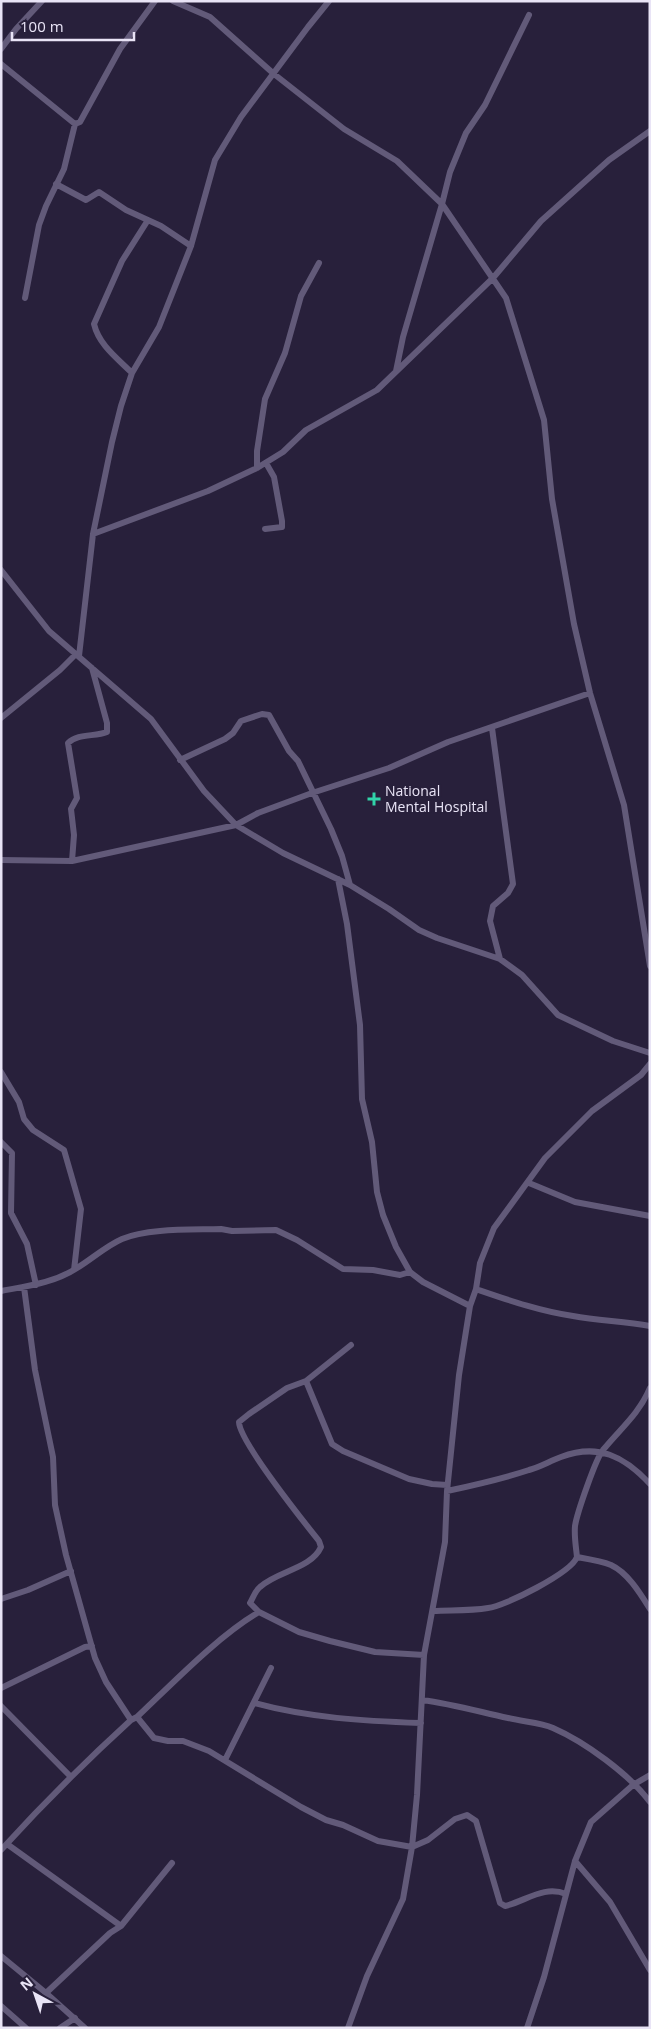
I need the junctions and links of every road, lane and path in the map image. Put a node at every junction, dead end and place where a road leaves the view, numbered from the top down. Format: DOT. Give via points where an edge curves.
graph roads {
  1 [pos="42,1"];
  2 [pos="155,1"];
  3 [pos="173,1"];
  4 [pos="329,1"];
  5 [pos="529,15"];
  6 [pos="1,50"];
  7 [pos="1,64"];
  8 [pos="274,74"];
  9 [pos="74,124"];
  10 [pos="650,131"];
  11 [pos="56,184"];
  12 [pos="442,204"];
  13 [pos="148,220"];
  14 [pos="191,246"];
  15 [pos="319,263"];
  16 [pos="493,278"];
  17 [pos="25,298"];
  18 [pos="395,372"];
  19 [pos="132,373"];
  20 [pos="266,462"];
  21 [pos="257,468"];
  22 [pos="265,529"];
  23 [pos="93,534"];
  24 [pos="3,571"];
  25 [pos="1,580"];
  26 [pos="78,655"];
  27 [pos="92,668"];
  28 [pos="590,693"];
  29 [pos="1,718"];
  30 [pos="492,728"];
  31 [pos="180,760"];
  32 [pos="312,793"];
  33 [pos="236,825"];
  34 [pos="1,860"];
  35 [pos="72,861"];
  36 [pos="338,879"];
  37 [pos="350,885"];
  38 [pos="500,959"];
  39 [pos="650,966"];
  40 [pos="650,1053"];
  41 [pos="650,1064"];
  42 [pos="1,1072"];
  43 [pos="1,1142"];
  44 [pos="529,1183"];
  45 [pos="650,1216"];
  46 [pos="74,1270"];
  47 [pos="410,1272"];
  48 [pos="36,1285"];
  49 [pos="24,1287"];
  50 [pos="476,1289"];
  51 [pos="1,1292"];
  52 [pos="470,1306"];
  53 [pos="650,1326"];
  54 [pos="351,1345"];
  55 [pos="306,1381"];
  56 [pos="650,1388"];
  57 [pos="602,1452"];
  58 [pos="650,1484"];
  59 [pos="447,1488"];
  60 [pos="577,1557"];
  61 [pos="71,1571"];
  62 [pos="1,1599"];
  63 [pos="650,1608"];
  64 [pos="433,1611"];
  65 [pos="259,1612"];
  66 [pos="92,1646"];
  67 [pos="424,1655"];
  68 [pos="271,1668"];
  69 [pos="1,1688"];
  70 [pos="422,1700"];
  71 [pos="254,1703"];
  72 [pos="1,1706"];
  73 [pos="134,1718"];
  74 [pos="421,1723"];
  75 [pos="225,1760"];
  76 [pos="650,1775"];
  77 [pos="71,1777"];
  78 [pos="633,1785"];
  79 [pos="650,1802"];
  80 [pos="7,1844"];
  81 [pos="412,1847"];
  82 [pos="1,1850"];
  83 [pos="575,1861"];
  84 [pos="172,1862"];
  85 [pos="566,1894"];
  86 [pos="121,1926"];
  87 [pos="1,1956"];
  88 [pos="650,1970"];
  89 [pos="46,1993"];
  90 [pos="1,2006"];
  91 [pos="75,2018"];
  92 [pos="26,2028"];
  93 [pos="60,2028"];
  94 [pos="85,2028"];
  95 [pos="348,2028"];
  96 [pos="527,2028"];
  1 -- 6 [label="street"];
  2 -- 9 [label="street" via="120,50 80,122"];
  3 -- 8 [label="street" via="210,17"];
  4 -- 8 [label="street"];
  5 -- 12 [label="street" via="485,106 466,133 450,172"];
  7 -- 9 [label="street"];
  8 -- 12 [label="street" via="344,129 397,161"];
  8 -- 14 [label="street" via="241,117 215,160"];
  9 -- 11 [label="street" via="64,169"];
  10 -- 16 [label="street" via="608,160 541,221"];
  11 -- 13 [label="street" via="86,200 99,192"];
  11 -- 17 [label="street" via="39,225"];
  12 -- 16 [label="street"];
  12 -- 18 [label="street"];
  13 -- 14 [label="street"];
  13 -- 19 [label="street" via="122,261 94,324 103,345"];
  14 -- 19 [label="street" via="159,327"];
  15 -- 21 [label="street" via="301,296 285,353 265,399"];
  16 -- 18 [label="street"];
  16 -- 28 [label="street" via="506,298 544,420 552,499"];
  18 -- 20 [label="street" via="377,390 306,430 283,452"];
  19 -- 23 [label="street" via="112,442"];
  20 -- 21 [label="street"];
  20 -- 22 [label="street" via="274,477 282,527"];
  21 -- 23 [label="street" via="208,491"];
  23 -- 26 [label="street"];
  24 -- 25 [label="street"];
  24 -- 26 [label="street" via="49,631"];
  26 -- 27 [label="street"];
  26 -- 29 [label="street"];
  27 -- 31 [label="street" via="151,719"];
  27 -- 35 [label="street" via="107,732 68,742 77,798 71,809"];
  28 -- 30 [label="street"];
  28 -- 39 [label="street" via="624,805"];
  30 -- 32 [label="street" via="448,742 389,768"];
  30 -- 38 [label="street" via="513,884 493,906 490,921"];
  31 -- 32 [label="street" via="233,733 241,721 269,715 288,751 298,761"];
  31 -- 33 [label="street"];
  32 -- 33 [label="street" via="258,813"];
  32 -- 37 [label="street" via="331,829"];
  33 -- 35 [label="street"];
  33 -- 36 [label="street" via="283,853"];
  34 -- 35 [label="street"];
  36 -- 37 [label="street"];
  36 -- 47 [label="street" via="360,1025 362,1099 372,1142 377,1192 391,1236"];
  37 -- 38 [label="street" via="419,930"];
  38 -- 40 [label="street" via="522,975 558,1015 613,1041"];
  41 -- 44 [label="street" via="641,1075 592,1111 545,1158"];
  42 -- 46 [label="street" via="19,1102 24,1119 33,1130 64,1150 81,1209"];
  43 -- 48 [label="street" via="12,1152 12,1213 27,1244"];
  44 -- 45 [label="street" via="575,1202"];
  44 -- 50 [label="street" via="494,1228 480,1263"];
  46 -- 47 [label="street" via="132,1235 221,1229 276,1230 344,1269 400,1275"];
  46 -- 48 [label="street"];
  47 -- 52 [label="street" via="422,1282"];
  48 -- 49 [label="street"];
  49 -- 51 [label="street"];
  49 -- 61 [label="street" via="35,1370 53,1457 55,1505"];
  50 -- 52 [label="street"];
  50 -- 53 [label="street" via="533,1308 574,1317 622,1320"];
  52 -- 59 [label="street"];
  54 -- 55 [label="street"];
  55 -- 59 [label="street" via="332,1444 409,1479"];
  55 -- 65 [label="street" via="287,1388 239,1422 239,1429 252,1451 322,1547 319,1553 305,1562 258,1588 250,1603"];
  56 -- 57 [label="street" via="634,1416"];
  57 -- 58 [label="street" via="620,1458"];
  57 -- 59 [label="street" via="582,1451 492,1482"];
  57 -- 60 [label="street" via="578,1512 575,1527"];
  59 -- 64 [label="street" via="445,1542"];
  60 -- 63 [label="street" via="619,1570"];
  60 -- 64 [label="street" via="566,1570 529,1592 489,1608"];
  61 -- 62 [label="street"];
  61 -- 66 [label="street"];
  64 -- 67 [label="street"];
  65 -- 67 [label="street" via="299,1632 375,1652"];
  65 -- 73 [label="street" via="210,1650"];
  66 -- 69 [label="street"];
  66 -- 73 [label="street" via="106,1682"];
  67 -- 70 [label="street"];
  68 -- 71 [label="street"];
  70 -- 74 [label="street"];
  70 -- 78 [label="street" via="454,1704 552,1728 597,1754"];
  71 -- 74 [label="street" via="320,1717"];
  71 -- 75 [label="street"];
  72 -- 77 [label="street"];
  73 -- 75 [label="street" via="154,1738 183,1741"];
  73 -- 77 [label="street"];
  74 -- 81 [label="street"];
  75 -- 81 [label="street" via="326,1820 378,1841"];
  76 -- 78 [label="street"];
  77 -- 80 [label="street"];
  78 -- 79 [label="street"];
  78 -- 83 [label="street" via="591,1822"];
  80 -- 82 [label="street"];
  80 -- 86 [label="street"];
  81 -- 85 [label="street" via="428,1840 455,1819 467,1815 476,1821 500,1903 505,1906 548,1891"];
  81 -- 95 [label="street" via="403,1899 367,1976"];
  83 -- 85 [label="street"];
  83 -- 88 [label="street" via="610,1902"];
  84 -- 86 [label="street"];
  85 -- 96 [label="street"];
  86 -- 89 [label="street"];
  87 -- 89 [label="street"];
  89 -- 91 [label="street"];
  90 -- 92 [label="street"];
  91 -- 93 [label="street"];
  91 -- 94 [label="street"];
}
